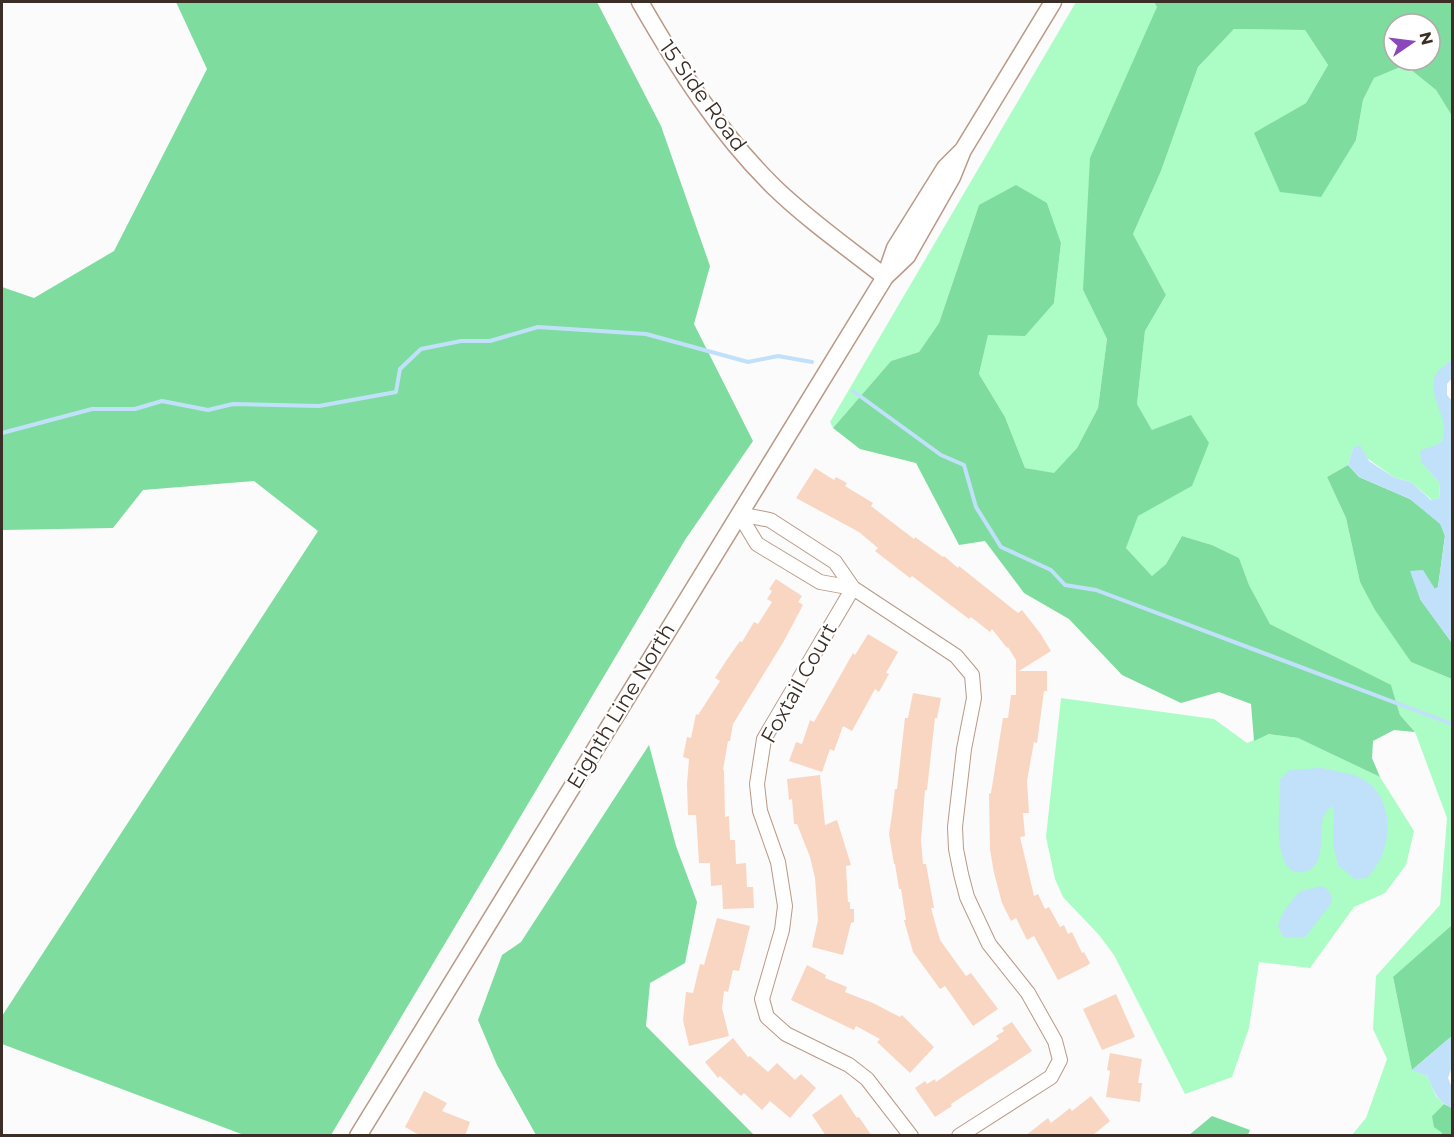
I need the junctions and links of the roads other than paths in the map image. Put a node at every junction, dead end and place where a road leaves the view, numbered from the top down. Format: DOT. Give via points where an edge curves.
graph roads {
  1 [pos="640,2"];
  2 [pos="1053,2"];
  3 [pos="885,277"];
  4 [pos="739,514"];
  5 [pos="853,588"];
  6 [pos="358,1136"];
  7 [pos="911,1136"];
  8 [pos="959,1136"];
  1 -- 3 [label="street, 15 Side Road" via="671,56 723,131 774,188"];
  2 -- 3 [label="street, Eighth Line North" via="963,150 945,168 895,248"];
  3 -- 4 [label="street, Eighth Line North"];
  4 -- 5 [label="street" via="770,520 835,562"];
  4 -- 5 [label="street" via="757,544 820,582"];
  4 -- 6 [label="street, Eighth Line North"];
  5 -- 7 [label="street, Foxtail Court" via="764,739 757,784 760,811 778,862 785,906 762,999 767,1017 786,1034 849,1065 867,1079"];
  5 -- 8 [label="street" via="956,656 972,675 974,698 955,827 961,874 989,944 1028,993 1059,1050 1060,1060 1051,1077"];
}
